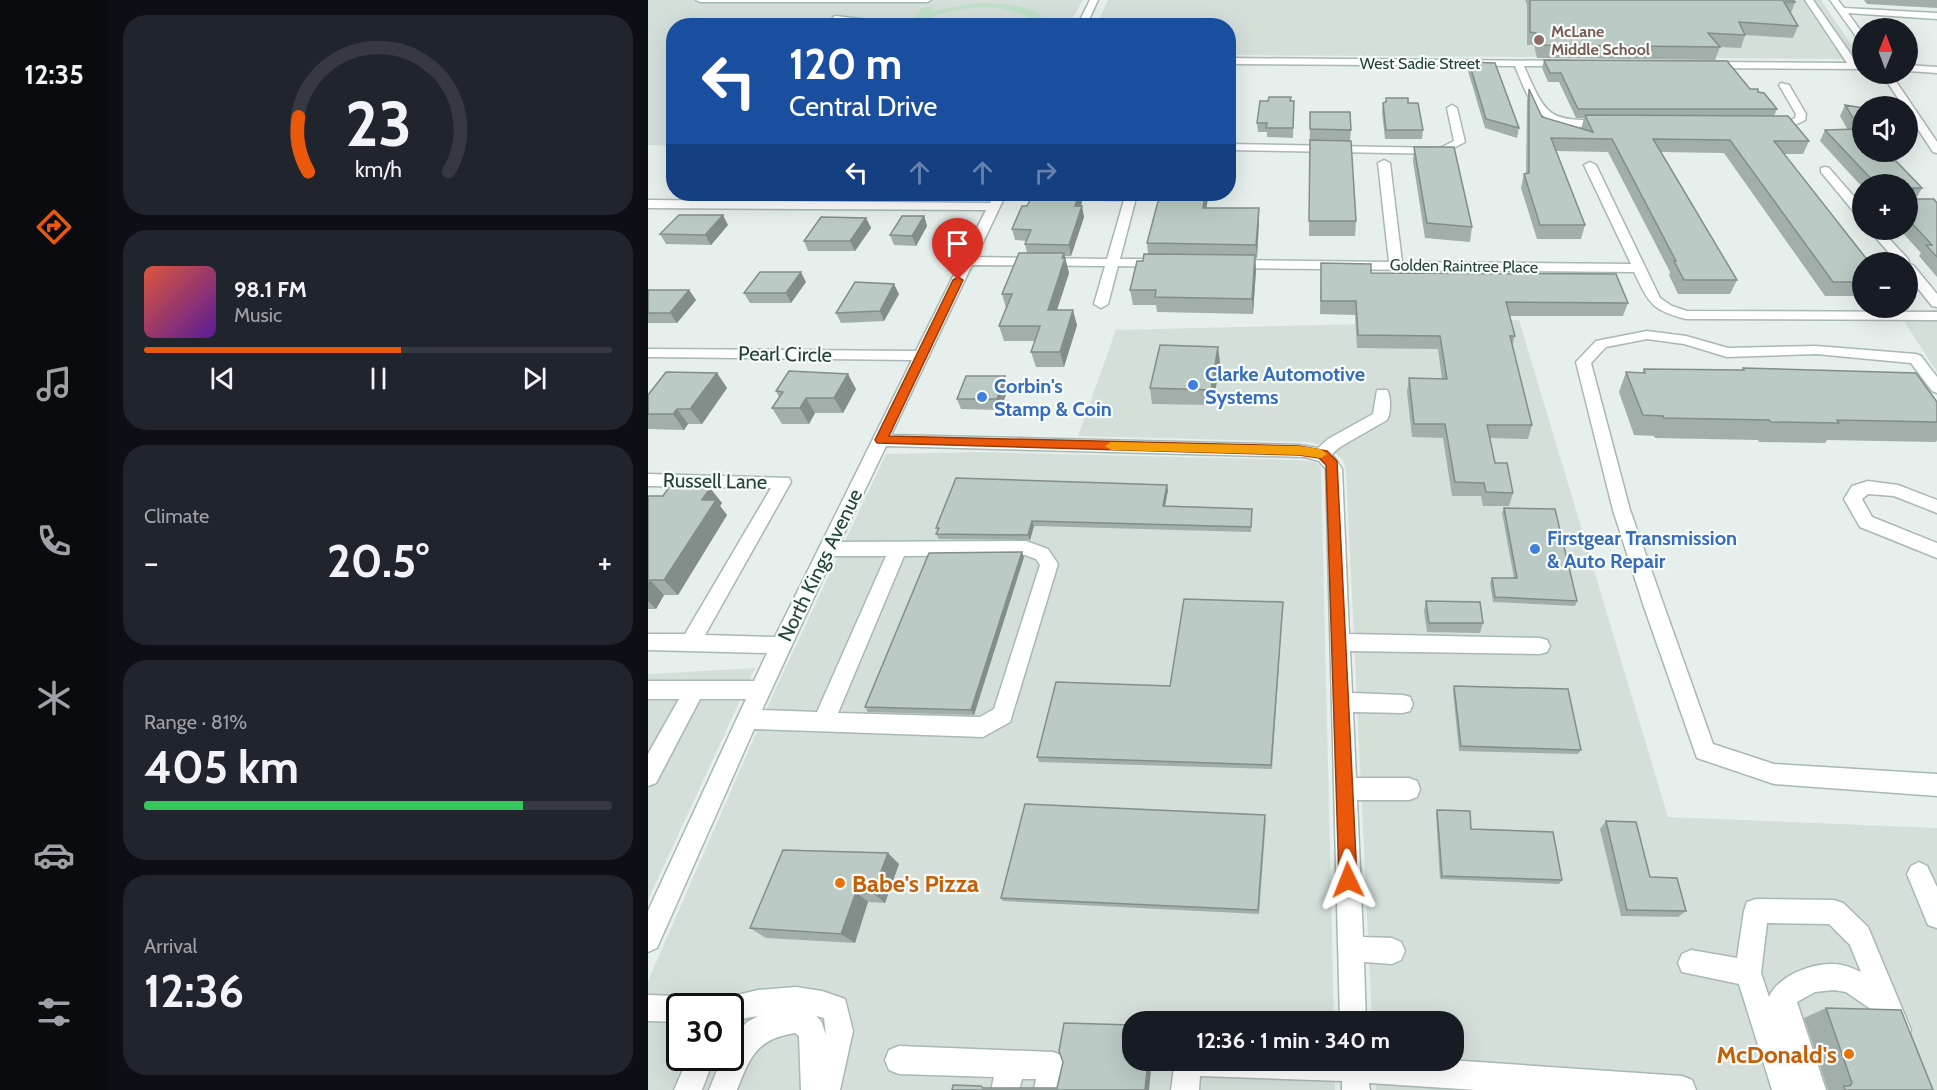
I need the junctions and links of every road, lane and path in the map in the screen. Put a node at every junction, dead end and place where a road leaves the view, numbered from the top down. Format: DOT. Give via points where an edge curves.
graph roads {
  1 [pos="700,0"];
  2 [pos="927,0"];
  3 [pos="1094,0"];
  4 [pos="1809,0"];
  5 [pos="1834,0"];
  6 [pos="856,1"];
  7 [pos="1841,10"];
  8 [pos="1937,16"];
  9 [pos="837,18"];
  10 [pos="1085,18"];
  11 [pos="1852,25"];
  12 [pos="1852,58"];
  13 [pos="1236,61"];
  14 [pos="1283,62"];
  15 [pos="1518,63"];
  16 [pos="1578,64"];
  17 [pos="1698,65"];
  18 [pos="1852,66"];
  19 [pos="1918,69"];
  20 [pos="1937,70"];
  21 [pos="1236,71"];
  22 [pos="1893,84"];
  23 [pos="1784,85"];
  24 [pos="1452,108"];
  25 [pos="1619,123"];
  26 [pos="1757,124"];
  27 [pos="1924,133"];
  28 [pos="1937,134"];
  29 [pos="1236,147"];
  30 [pos="1937,150"];
  31 [pos="1384,163"];
  32 [pos="1590,165"];
  33 [pos="1825,170"];
  34 [pos="1852,198"];
  35 [pos="910,201"];
  36 [pos="997,201"];
  37 [pos="1130,201"];
  38 [pos="648,204"];
  39 [pos="1884,240"];
  40 [pos="1894,252"];
  41 [pos="968,261"];
  42 [pos="1113,263"];
  43 [pos="1172,264"];
  44 [pos="1219,264"];
  45 [pos="1396,266"];
  46 [pos="1638,268"];
  47 [pos="1918,280"];
  48 [pos="1937,303"];
  49 [pos="1101,304"];
  50 [pos="1937,316"];
  51 [pos="648,353"];
  52 [pos="921,356"];
  53 [pos="1937,388"];
  54 [pos="1382,393"];
  55 [pos="881,440"];
  56 [pos="1322,454"];
  57 [pos="648,480"];
  58 [pos="1937,507"];
  59 [pos="827,549"];
  60 [pos="898,549"];
  61 [pos="1937,551"];
  62 [pos="648,642"];
  63 [pos="1340,642"];
  64 [pos="690,643"];
  65 [pos="781,645"];
  66 [pos="1540,646"];
  67 [pos="694,689"];
  68 [pos="648,690"];
  69 [pos="759,690"];
  70 [pos="1342,702"];
  71 [pos="1403,704"];
  72 [pos="746,719"];
  73 [pos="823,722"];
  74 [pos="648,776"];
  75 [pos="1937,786"];
  76 [pos="1345,789"];
  77 [pos="1409,789"];
  78 [pos="1919,874"];
  79 [pos="1937,916"];
  80 [pos="648,939"];
  81 [pos="1351,949"];
  82 [pos="1392,951"];
  83 [pos="1691,963"];
  84 [pos="1748,973"];
  85 [pos="744,1005"];
  86 [pos="1888,1005"];
  87 [pos="648,1008"];
  88 [pos="666,1009"];
  89 [pos="1353,1011"];
  90 [pos="1905,1047"];
  91 [pos="899,1060"];
  92 [pos="696,1071"];
  93 [pos="1355,1073"];
  94 [pos="1008,1077"];
  95 [pos="688,1090"];
  96 [pos="723,1090"];
  97 [pos="815,1090"];
  98 [pos="826,1090"];
  99 [pos="1048,1090"];
  100 [pos="1185,1090"];
  101 [pos="1682,1090"];
  102 [pos="1786,1090"];
  103 [pos="1812,1090"];
  1 -- 6 [label="street"];
  2 -- 6 [label="street"];
  3 -- 10 [label="street"];
  4 -- 12 [label="street"];
  5 -- 7 [label="street"];
  6 -- 9 [label="street"];
  7 -- 8 [label="street"];
  7 -- 11 [label="street"];
  13 -- 14 [label="street, West Sadie Street"];
  14 -- 15 [label="street, West Sadie Street"];
  14 -- 21 [label="street" via="1283,68 1276,71"];
  15 -- 16 [label="street, West Sadie Street"];
  15 -- 25 [label="street" via="1542,112 1573,123"];
  17 -- 18 [label="street"];
  19 -- 20 [label="street"];
  22 -- 27 [label="street"];
  23 -- 26 [label="street" via="1801,114 1800,120 1791,124"];
  24 -- 29 [label="street" via="1460,142 1442,151"];
  27 -- 28 [label="street"];
  27 -- 30 [label="street"];
  31 -- 45 [label="street"];
  32 -- 46 [label="street"];
  33 -- 34 [label="street"];
  35 -- 38 [label="street"];
  36 -- 41 [label="street, North Kings Avenue"];
  37 -- 42 [label="street"];
  39 -- 40 [label="street"];
  41 -- 42 [label="street"];
  41 -- 52 [label="street, North Kings Avenue"];
  42 -- 43 [label="street"];
  42 -- 49 [label="street"];
  44 -- 45 [label="street, Golden Raintree Place"];
  45 -- 46 [label="street, Golden Raintree Place"];
  46 -- 50 [label="street" via="1654,300 1686,315"];
  47 -- 48 [label="street"];
  51 -- 52 [label="street, Pearl Circle"];
  52 -- 55 [label="street, North Kings Avenue"];
  53 -- 75 [label="street" via="1916,359 1816,350 1727,353 1686,340 1647,335 1601,344 1583,362 1598,433 1638,567 1705,751 1774,774"];
  54 -- 56 [label="street" via="1381,416"];
  55 -- 56 [label="street"];
  55 -- 59 [label="street, North Kings Avenue"];
  56 -- 63 [label="street" via="1334,469"];
  57 -- 64 [label="street, Russell Lane" via="783,482"];
  58 -- 61 [label="street" via="1882,486 1858,490 1853,499 1866,522"];
  59 -- 60 [label="street"];
  59 -- 65 [label="street, North Kings Avenue"];
  60 -- 73 [label="street"];
  60 -- 73 [label="street" via="1026,548 1042,554 1049,564 1003,714 982,727"];
  62 -- 64 [label="street"];
  63 -- 66 [label="street"];
  63 -- 70 [label="street"];
  64 -- 65 [label="street"];
  65 -- 69 [label="street, North Kings Avenue"];
  67 -- 68 [label="street"];
  67 -- 69 [label="street"];
  67 -- 74 [label="street"];
  69 -- 72 [label="street, North Kings Avenue"];
  70 -- 71 [label="street"];
  70 -- 76 [label="street"];
  72 -- 73 [label="street"];
  72 -- 80 [label="street, North Kings Avenue"];
  76 -- 77 [label="street"];
  76 -- 81 [label="street"];
  78 -- 79 [label="street"];
  81 -- 82 [label="street"];
  81 -- 89 [label="street"];
  83 -- 84 [label="street"];
  84 -- 86 [label="street" via="1756,911 1834,912 1859,936"];
  84 -- 102 [label="street"];
  85 -- 98 [label="street" via="779,999 814,1000 836,1008 840,1031"];
  86 -- 90 [label="street"];
  86 -- 103 [label="street" via="1850,980 1825,978 1794,986 1782,997"];
  87 -- 88 [label="street"];
  91 -- 94 [label="street"];
  92 -- 95 [label="street"];
  93 -- 100 [label="street" via="1188,1062"];
  93 -- 101 [label="street"];
  94 -- 99 [label="street" via="1053,1066"];
  96 -- 97 [label="street" via="739,1050 758,1029 775,1021 800,1018 812,1030"];
}
